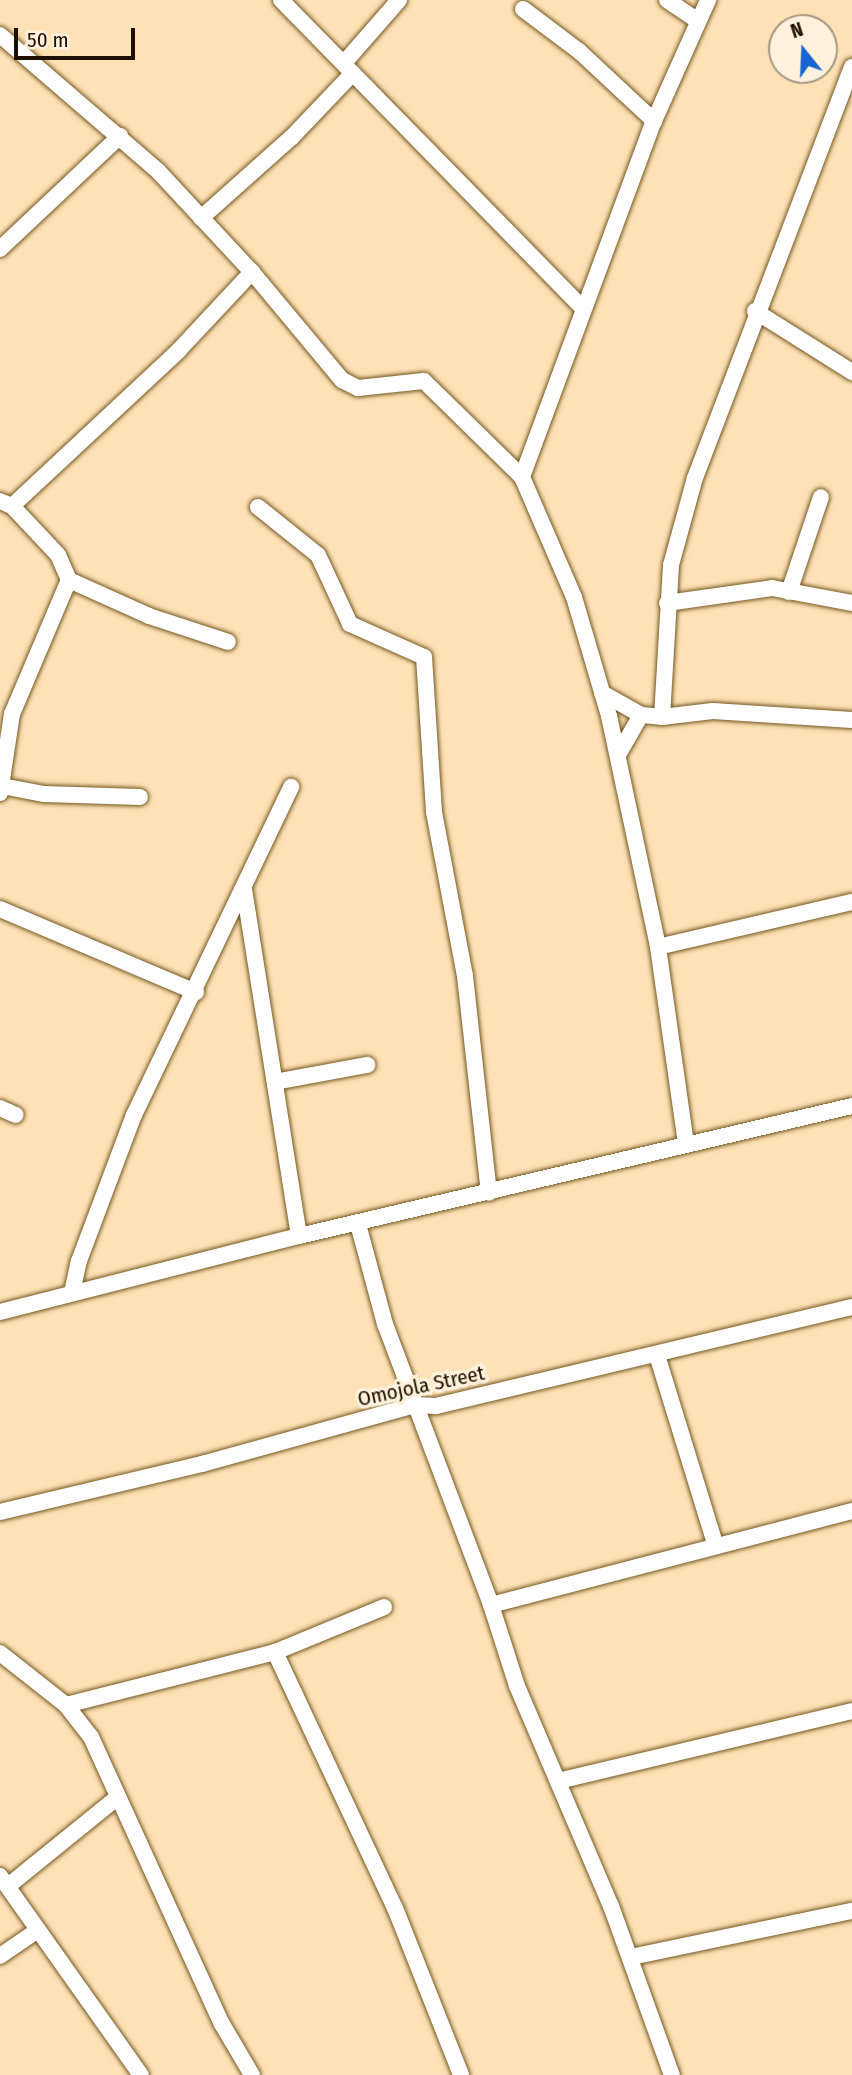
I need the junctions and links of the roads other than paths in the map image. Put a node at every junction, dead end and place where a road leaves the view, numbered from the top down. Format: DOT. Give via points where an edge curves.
graph roads {
  1 [pos="281,0"];
  2 [pos="400,0"];
  3 [pos="667,0"];
  4 [pos="708,0"];
  5 [pos="523,9"];
  6 [pos="697,20"];
  7 [pos="0,35"];
  8 [pos="852,67"];
  9 [pos="349,68"];
  10 [pos="654,121"];
  11 [pos="120,136"];
  12 [pos="201,218"];
  13 [pos="0,249"];
  14 [pos="252,272"];
  15 [pos="582,307"];
  16 [pos="755,311"];
  17 [pos="852,372"];
  18 [pos="522,477"];
  19 [pos="821,497"];
  20 [pos="6,504"];
  21 [pos="258,507"];
  22 [pos="69,580"];
  23 [pos="789,592"];
  24 [pos="667,603"];
  25 [pos="852,603"];
  26 [pos="229,642"];
  27 [pos="602,693"];
  28 [pos="6,710"];
  29 [pos="640,715"];
  30 [pos="662,717"];
  31 [pos="852,720"];
  32 [pos="618,755"];
  33 [pos="291,787"];
  34 [pos="1,790"];
  35 [pos="140,797"];
  36 [pos="244,889"];
  37 [pos="852,902"];
  38 [pos="0,909"];
  39 [pos="658,947"];
  40 [pos="196,992"];
  41 [pos="367,1065"];
  42 [pos="275,1082"];
  43 [pos="852,1106"];
  44 [pos="0,1108"];
  45 [pos="16,1115"];
  46 [pos="685,1143"];
  47 [pos="489,1194"];
  48 [pos="358,1224"];
  49 [pos="299,1236"];
  50 [pos="72,1293"];
  51 [pos="852,1307"];
  52 [pos="0,1312"];
  53 [pos="657,1355"];
  54 [pos="415,1405"];
  55 [pos="852,1511"];
  56 [pos="0,1512"];
  57 [pos="715,1544"];
  58 [pos="491,1605"];
  59 [pos="384,1607"];
  60 [pos="275,1652"];
  61 [pos="0,1654"];
  62 [pos="65,1705"];
  63 [pos="852,1711"];
  64 [pos="558,1781"];
  65 [pos="118,1797"];
  66 [pos="4,1881"];
  67 [pos="852,1911"];
  68 [pos="38,1930"];
  69 [pos="0,1956"];
  70 [pos="631,1957"];
  71 [pos="141,2075"];
  72 [pos="252,2075"];
  73 [pos="461,2075"];
  74 [pos="672,2075"];
  1 -- 9 [label="street"];
  2 -- 9 [label="street"];
  3 -- 6 [label="street"];
  4 -- 6 [label="street"];
  5 -- 10 [label="street" via="579,51"];
  6 -- 10 [label="street"];
  7 -- 11 [label="street"];
  8 -- 16 [label="street"];
  9 -- 12 [label="street" via="292,137"];
  9 -- 15 [label="street"];
  10 -- 15 [label="street"];
  11 -- 12 [label="street"];
  11 -- 13 [label="street"];
  12 -- 14 [label="street"];
  14 -- 18 [label="street" via="349,386 425,381"];
  14 -- 20 [label="street" via="179,349"];
  15 -- 18 [label="street"];
  16 -- 17 [label="street"];
  16 -- 24 [label="street" via="695,478 671,565"];
  18 -- 27 [label="street" via="575,597"];
  19 -- 23 [label="street"];
  20 -- 22 [label="street" via="58,555"];
  21 -- 47 [label="street" via="318,555 350,624 424,657 434,813 465,976"];
  22 -- 26 [label="street" via="149,616"];
  22 -- 28 [label="street"];
  23 -- 24 [label="street" via="758,589"];
  23 -- 25 [label="street"];
  24 -- 30 [label="street"];
  27 -- 29 [label="street"];
  27 -- 32 [label="street"];
  28 -- 34 [label="street"];
  29 -- 30 [label="street"];
  29 -- 32 [label="street"];
  30 -- 31 [label="street" via="713,711"];
  32 -- 39 [label="street"];
  33 -- 36 [label="street"];
  34 -- 35 [label="street"];
  36 -- 40 [label="street"];
  36 -- 42 [label="street"];
  37 -- 39 [label="street"];
  38 -- 40 [label="street"];
  39 -- 46 [label="street"];
  40 -- 50 [label="street" via="134,1115 79,1261"];
  41 -- 42 [label="street"];
  42 -- 49 [label="street"];
  43 -- 46 [label="street"];
  44 -- 45 [label="street"];
  46 -- 47 [label="street"];
  47 -- 48 [label="street"];
  48 -- 49 [label="street"];
  48 -- 54 [label="street" via="384,1324"];
  49 -- 50 [label="street"];
  50 -- 52 [label="street"];
  51 -- 53 [label="street, Omojola Street"];
  53 -- 54 [label="street, Omojola Street" via="436,1406"];
  53 -- 57 [label="street"];
  54 -- 56 [label="street, Omojola Street" via="202,1464"];
  54 -- 58 [label="street"];
  55 -- 57 [label="street"];
  57 -- 58 [label="street"];
  58 -- 64 [label="street" via="517,1686"];
  59 -- 60 [label="street"];
  60 -- 62 [label="street"];
  60 -- 73 [label="street" via="395,1908"];
  61 -- 62 [label="street"];
  62 -- 65 [label="street" via="91,1737"];
  63 -- 64 [label="street"];
  64 -- 70 [label="street"];
  65 -- 66 [label="street"];
  65 -- 72 [label="street" via="222,2024"];
  66 -- 68 [label="street"];
  67 -- 70 [label="street"];
  68 -- 69 [label="street"];
  68 -- 71 [label="street"];
  70 -- 74 [label="street"];
}
